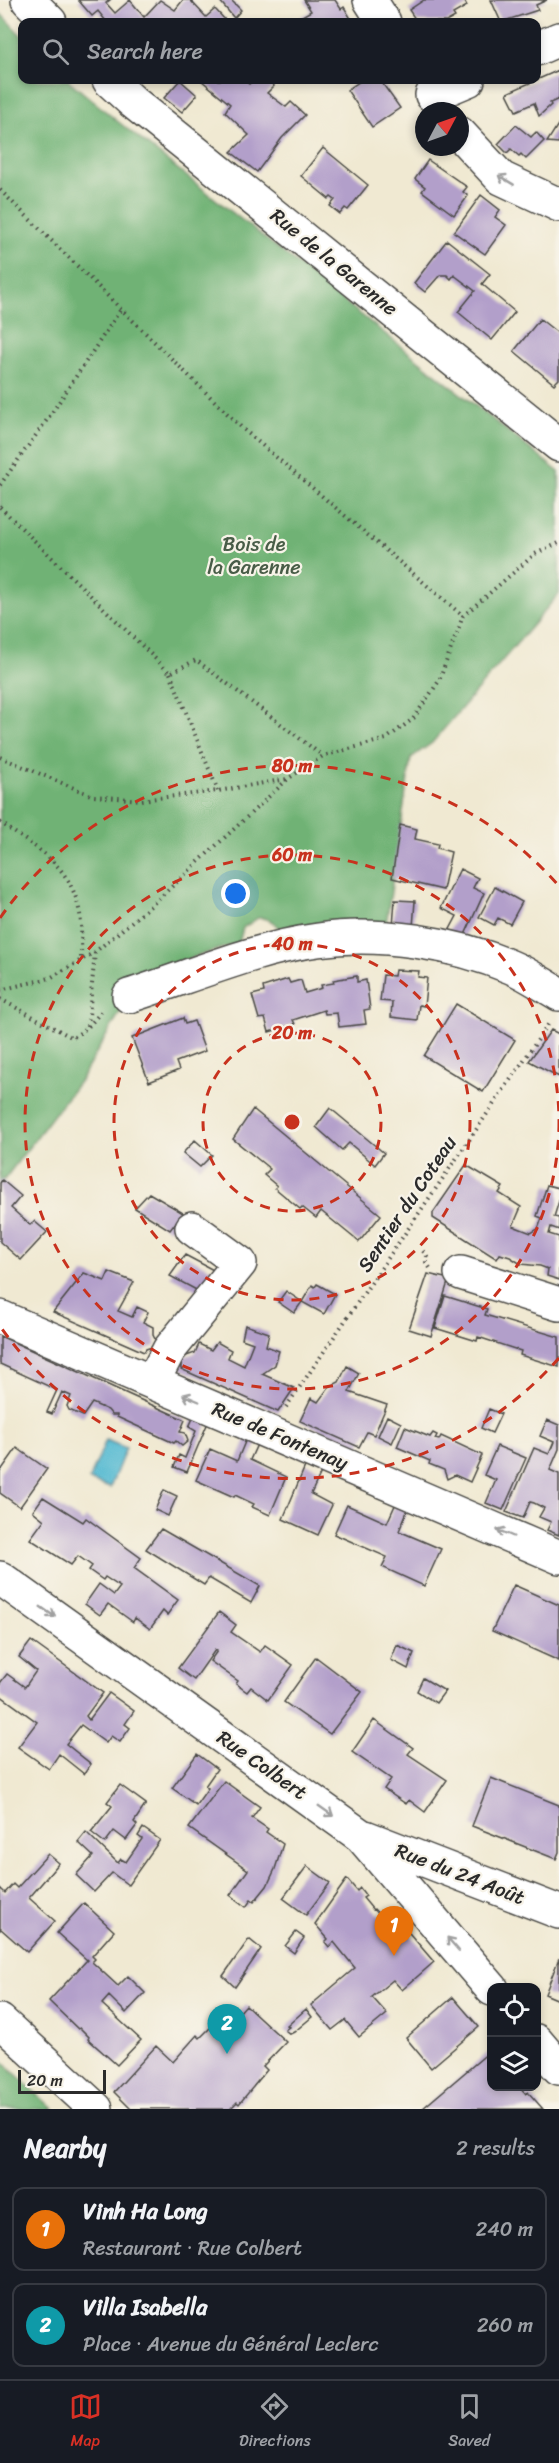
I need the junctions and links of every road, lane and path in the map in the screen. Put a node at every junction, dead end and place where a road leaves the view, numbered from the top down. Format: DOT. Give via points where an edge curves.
graph roads {
  1 [pos="28,0"];
  2 [pos="370,0"];
  3 [pos="46,18"];
  4 [pos="381,18"];
  5 [pos="559,39"];
  6 [pos="541,47"];
  7 [pos="113,84"];
  8 [pos="459,84"];
  9 [pos="433,95"];
  10 [pos="469,144"];
  11 [pos="0,190"];
  12 [pos="559,205"];
  13 [pos="122,309"];
  14 [pos="559,445"];
  15 [pos="0,485"];
  16 [pos="0,507"];
  17 [pos="559,543"];
  18 [pos="463,616"];
  19 [pos="170,673"];
  20 [pos="323,756"];
  21 [pos="0,757"];
  22 [pos="289,778"];
  23 [pos="218,790"];
  24 [pos="0,822"];
  25 [pos="95,952"];
  26 [pos="81,960"];
  27 [pos="0,990"];
  28 [pos="129,996"];
  29 [pos="0,999"];
  30 [pos="556,1006"];
  31 [pos="192,1228"];
  32 [pos="423,1251"];
  33 [pos="448,1272"];
  34 [pos="559,1304"];
  35 [pos="0,1317"];
  36 [pos="153,1381"];
  37 [pos="281,1415"];
  38 [pos="559,1557"];
  39 [pos="0,1578"];
  40 [pos="361,1836"];
  41 [pos="559,1912"];
  42 [pos="487,1983"];
  43 [pos="0,2020"];
  44 [pos="541,2046"];
  45 [pos="559,2068"];
  46 [pos="96,2109"];
  1 -- 3 [label="street"];
  2 -- 4 [label="street"];
  5 -- 6 [label="street"];
  7 -- 14 [label="street, Rue de la Garenne"];
  8 -- 9 [label="street"];
  12 -- 10 [label="street, one-way" via="501,178"];
  11 -- 13 [label="path"];
  13 -- 15 [label="path"];
  13 -- 18 [label="path" via="243,429"];
  16 -- 19 [label="path"];
  17 -- 18 [label="path" via="535,554"];
  18 -- 20 [label="path" via="439,681 413,719 386,739"];
  19 -- 20 [label="path" via="196,660"];
  19 -- 23 [label="path"];
  20 -- 22 [label="path"];
  21 -- 23 [label="path" via="93,796 141,800"];
  22 -- 23 [label="path"];
  22 -- 25 [label="path"];
  24 -- 26 [label="path" via="52,859 74,890 80,916"];
  25 -- 26 [label="path"];
  25 -- 29 [label="path" via="88,1027 73,1038"];
  26 -- 27 [label="path" via="50,978"];
  28 -- 30 [label="street" via="264,952 318,939 383,937 449,947 512,967"];
  30 -- 37 [label="path, Sentier du Coteau"];
  31 -- 36 [label="street" via="240,1263 170,1350"];
  32 -- 33 [label="path, Sentier du Coteau" via="428,1256 428,1266"];
  33 -- 34 [label="street"];
  35 -- 36 [label="street, Rue de Fontenay"];
  38 -- 36 [label="street, Rue de Fontenay, one-way"];
  39 -- 40 [label="street, Rue Colbert, one-way"];
  40 -- 41 [label="street, Rue du 24 Août"];
  42 -- 40 [label="street, Rue Colbert, one-way"];
  43 -- 46 [label="street"];
  44 -- 45 [label="street"];
}
